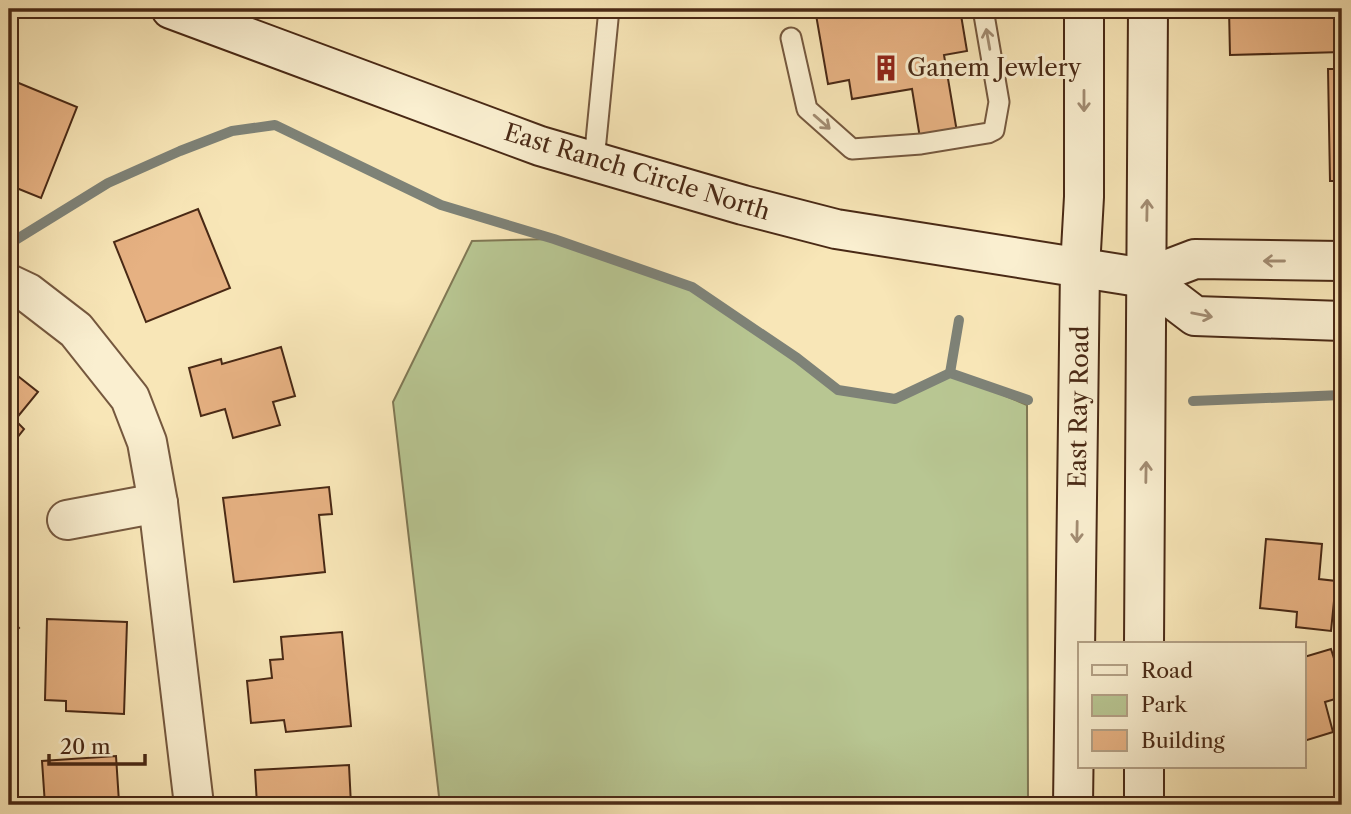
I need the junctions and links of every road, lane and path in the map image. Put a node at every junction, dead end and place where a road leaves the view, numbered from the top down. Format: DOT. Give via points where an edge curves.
graph roads {
  1 [pos="175,9"];
  2 [pos="609,9"];
  3 [pos="983,9"];
  4 [pos="1084,9"];
  5 [pos="1148,9"];
  6 [pos="791,38"];
  7 [pos="594,162"];
  8 [pos="1342,261"];
  9 [pos="1080,268"];
  10 [pos="1132,276"];
  11 [pos="9,284"];
  12 [pos="1342,321"];
  13 [pos="159,503"];
  14 [pos="66,520"];
  15 [pos="1144,642"];
  16 [pos="1144,768"];
  17 [pos="194,805"];
  18 [pos="1073,805"];
  19 [pos="1144,805"];
  1 -- 7 [label="street, East Ranch Circle North"];
  2 -- 7 [label="lane"];
  6 -- 3 [label="lane, one-way" via="807,109 852,149 920,144 994,130 999,102"];
  4 -- 9 [label="street, East Ray Road, one-way"];
  10 -- 5 [label="street, one-way"];
  7 -- 9 [label="street, East Ranch Circle North" via="836,229"];
  8 -- 10 [label="street, one-way" via="1195,259"];
  9 -- 10 [label="street, East Ranch Circle North"];
  9 -- 18 [label="street, East Ray Road, one-way"];
  10 -- 12 [label="street, one-way" via="1195,316"];
  15 -- 10 [label="street, one-way"];
  11 -- 13 [label="street" via="76,330 130,398 147,442"];
  13 -- 14 [label="street"];
  13 -- 17 [label="street"];
  16 -- 19 [label="street"];
}
